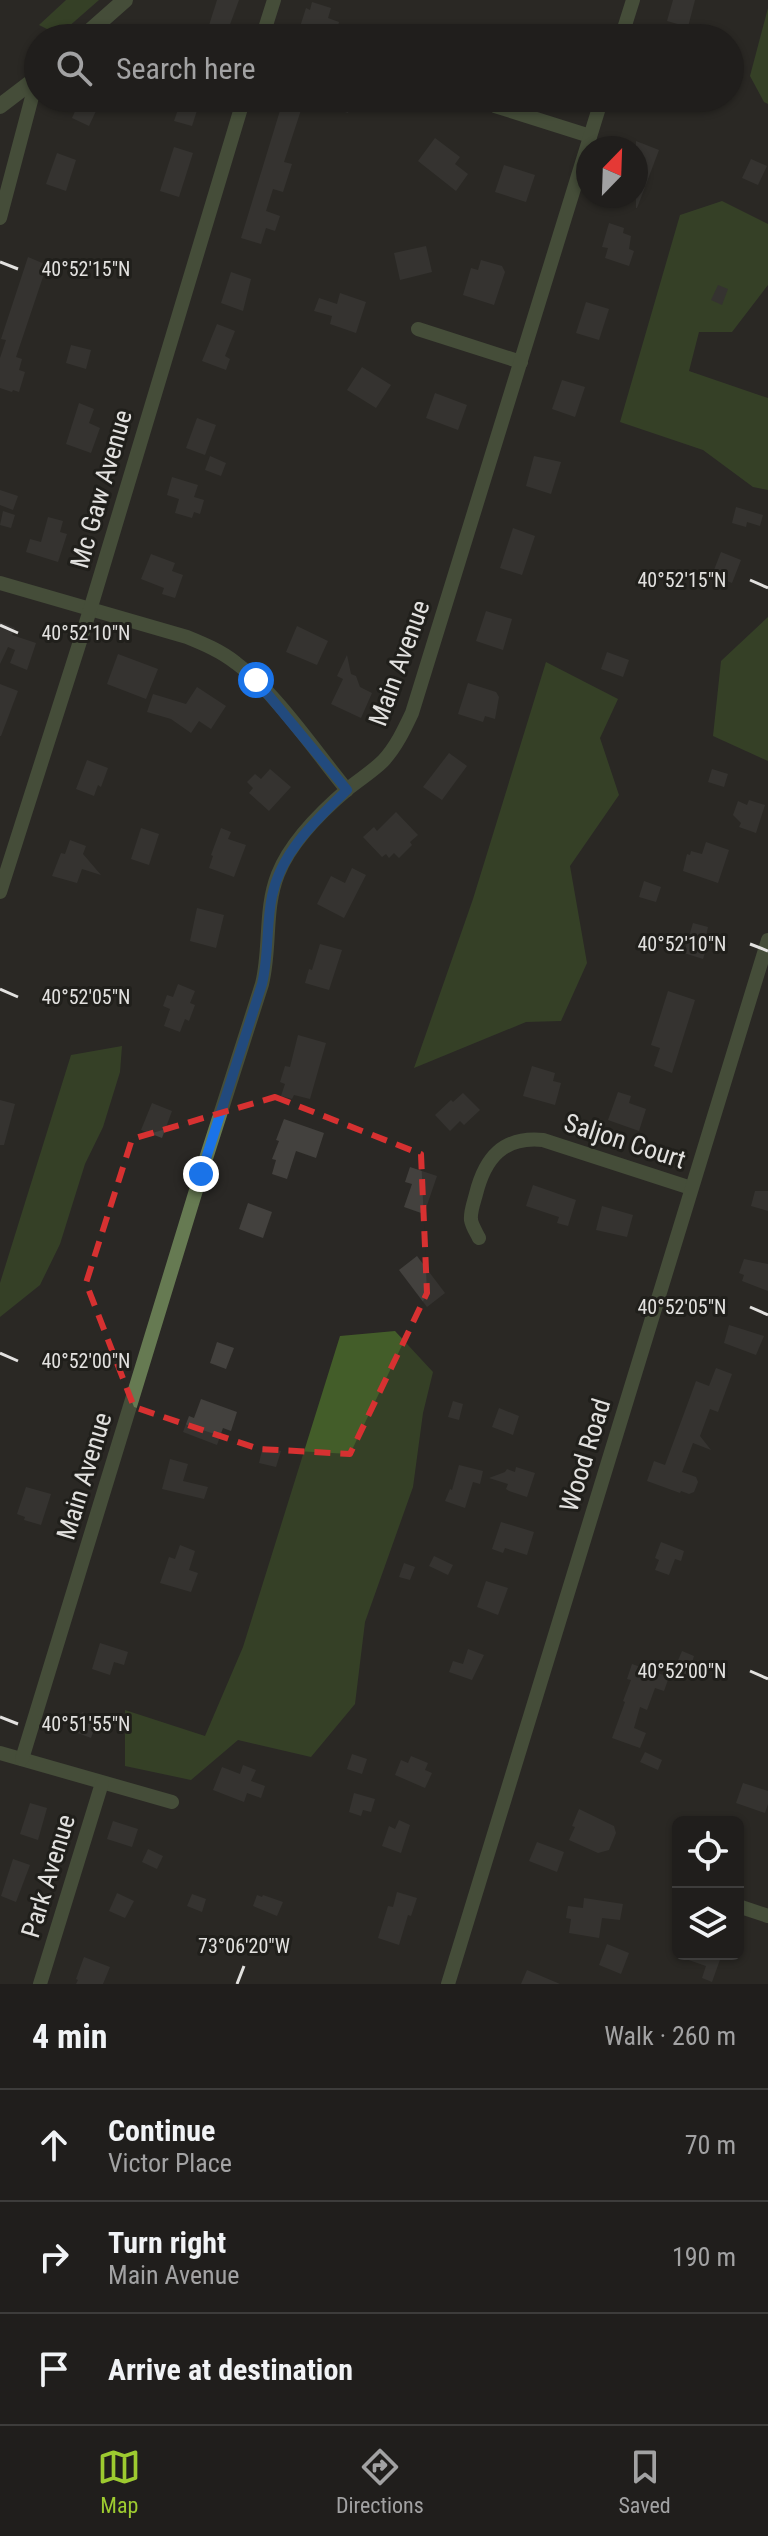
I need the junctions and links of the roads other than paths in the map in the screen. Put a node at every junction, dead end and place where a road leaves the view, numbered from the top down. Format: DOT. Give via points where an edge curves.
graph roads {
  1 [pos="125,0"];
  2 [pos="274,0"];
  3 [pos="633,0"];
  4 [pos="98,24"];
  5 [pos="266,24"];
  6 [pos="625,24"];
  7 [pos="24,88"];
  8 [pos="0,106"];
  9 [pos="28,112"];
  10 [pos="240,112"];
  11 [pos="514,112"];
  12 [pos="598,112"];
  13 [pos="590,136"];
  14 [pos="576,182"];
  15 [pos="0,218"];
  16 [pos="418,329"];
  17 [pos="521,362"];
  18 [pos="0,583"];
  19 [pos="90,610"];
  20 [pos="347,790"];
  21 [pos="0,892"];
  22 [pos="768,940"];
  23 [pos="691,1188"];
  24 [pos="479,1238"];
  25 [pos="0,1753"];
  26 [pos="22,1759"];
  27 [pos="102,1783"];
  28 [pos="172,1802"];
  29 [pos="744,1908"];
  30 [pos="768,1916"];
  31 [pos="40,1984"];
  32 [pos="448,1984"];
  1 -- 4 [label="street"];
  2 -- 5 [label="street"];
  3 -- 6 [label="street"];
  7 -- 8 [label="street"];
  9 -- 15 [label="street"];
  10 -- 19 [label="street, Mc Gaw Avenue"];
  11 -- 13 [label="street"];
  12 -- 13 [label="street, Main Avenue"];
  14 -- 17 [label="street, Main Avenue"];
  16 -- 17 [label="street"];
  17 -- 20 [label="street, Main Avenue" via="412,713 382,762"];
  18 -- 19 [label="street"];
  19 -- 20 [label="street" via="187,637 236,663"];
  19 -- 21 [label="street, Mc Gaw Avenue"];
  20 -- 26 [label="street, Main Avenue" via="302,837 279,872 262,984"];
  22 -- 23 [label="street, Wood Road"];
  23 -- 24 [label="street, Saljon Court" via="543,1140 510,1143 498,1150 481,1177 471,1218"];
  23 -- 32 [label="street, Wood Road"];
  25 -- 26 [label="street"];
  26 -- 27 [label="street"];
  27 -- 28 [label="street"];
  27 -- 31 [label="street, Park Avenue"];
  29 -- 30 [label="street"];
}
